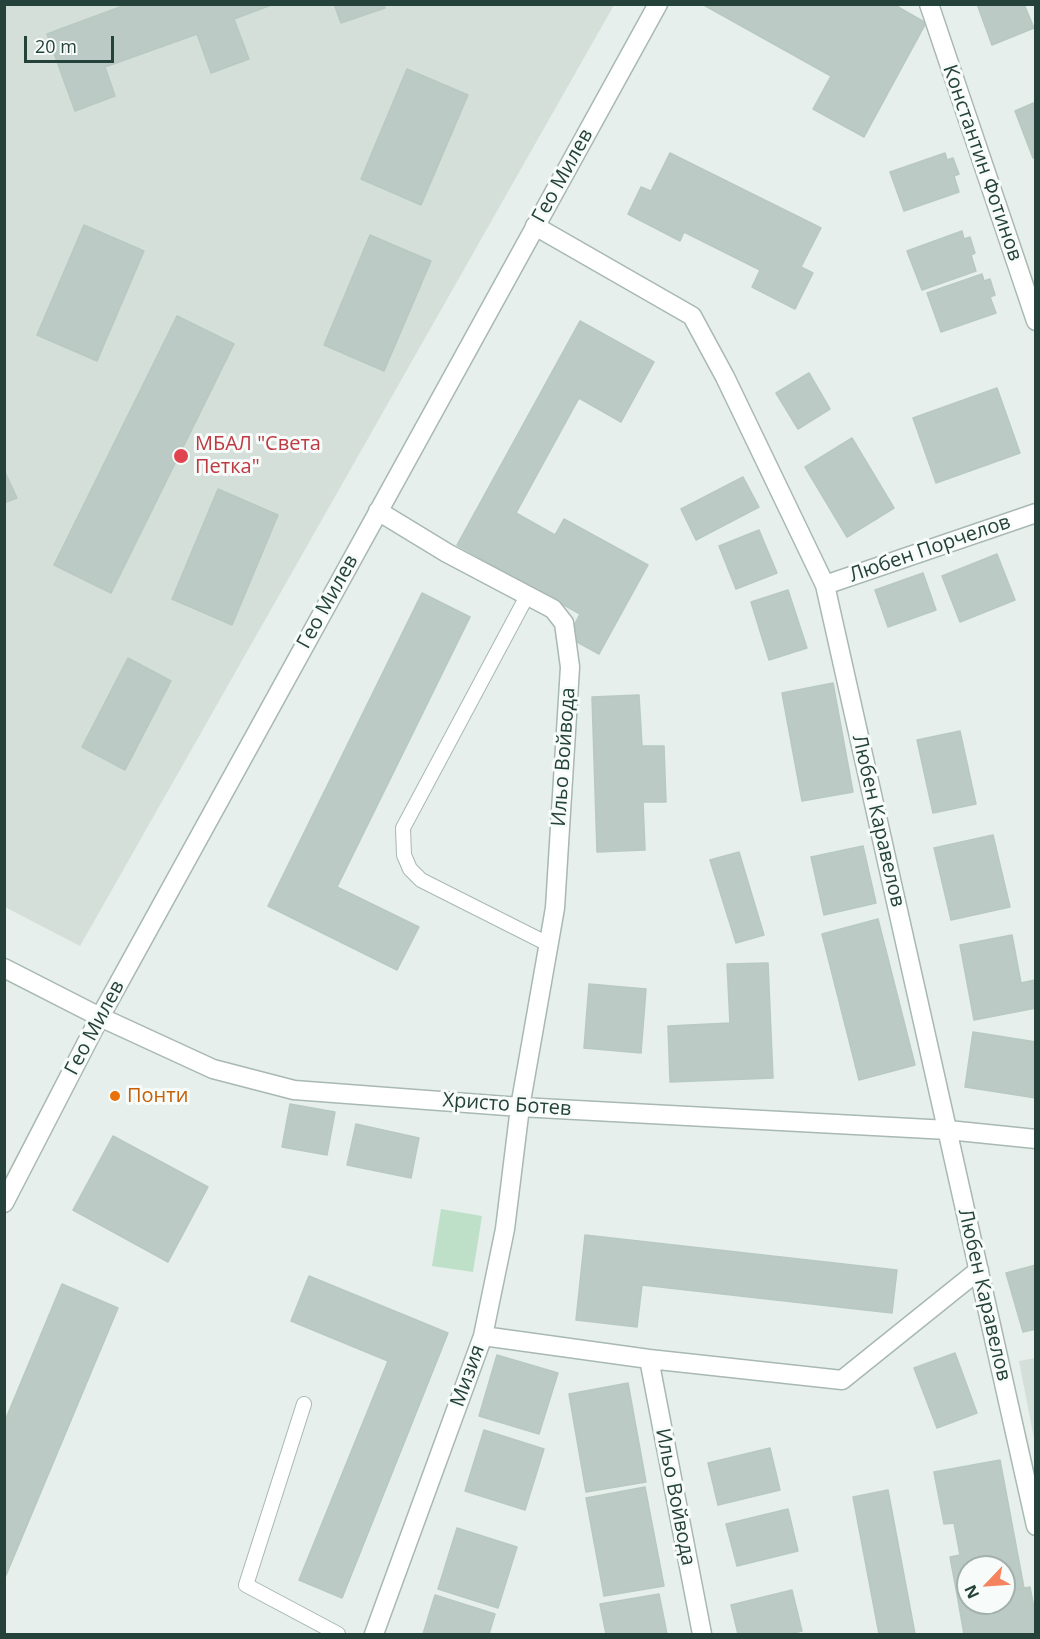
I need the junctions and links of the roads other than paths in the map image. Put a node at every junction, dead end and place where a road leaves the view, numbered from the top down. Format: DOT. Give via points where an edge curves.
graph roads {
  1 [pos="658,4"];
  2 [pos="929,4"];
  3 [pos="535,226"];
  4 [pos="1035,321"];
  5 [pos="378,511"];
  6 [pos="1035,513"];
  7 [pos="825,585"];
  8 [pos="527,596"];
  9 [pos="549,944"];
  10 [pos="4,968"];
  11 [pos="100,1017"];
  12 [pos="520,1107"];
  13 [pos="948,1130"];
  14 [pos="1035,1139"];
  15 [pos="4,1203"];
  16 [pos="979,1269"];
  17 [pos="483,1336"];
  18 [pos="649,1359"];
  19 [pos="304,1404"];
  20 [pos="1035,1526"];
  21 [pos="338,1635"];
  22 [pos="374,1635"];
  23 [pos="702,1635"];
  1 -- 3 [label="street, Гео Милев"];
  2 -- 4 [label="street, Константин Фотинов"];
  3 -- 5 [label="street, Гео Милев"];
  3 -- 7 [label="street, Любен Каравелов" via="692,316"];
  5 -- 8 [label="street, Ильо Войвода" via="447,554"];
  5 -- 11 [label="street, Гео Милев"];
  6 -- 7 [label="street, Любен Порчелов"];
  7 -- 13 [label="street, Любен Каравелов"];
  8 -- 9 [label="street, Ильо Войвода" via="553,609 564,623 570,667 555,908"];
  8 -- 9 [label="lane" via="404,828 404,855 421,880"];
  9 -- 12 [label="street, Ильо Войвода"];
  10 -- 11 [label="street, Христо Ботев"];
  11 -- 12 [label="street, Христо Ботев" via="213,1069 294,1089"];
  11 -- 15 [label="street, Гео Милев"];
  12 -- 13 [label="street, Христо Ботев"];
  12 -- 17 [label="street, Мизия" via="505,1229"];
  13 -- 14 [label="street, Христо Ботев"];
  13 -- 16 [label="street, Любен Каравелов"];
  16 -- 18 [label="street" via="843,1380"];
  16 -- 20 [label="street, Любен Каравелов"];
  17 -- 18 [label="street"];
  17 -- 22 [label="street, Мизия"];
  18 -- 23 [label="street, Ильо Войвода"];
  19 -- 21 [label="lane" via="246,1585"];
}
